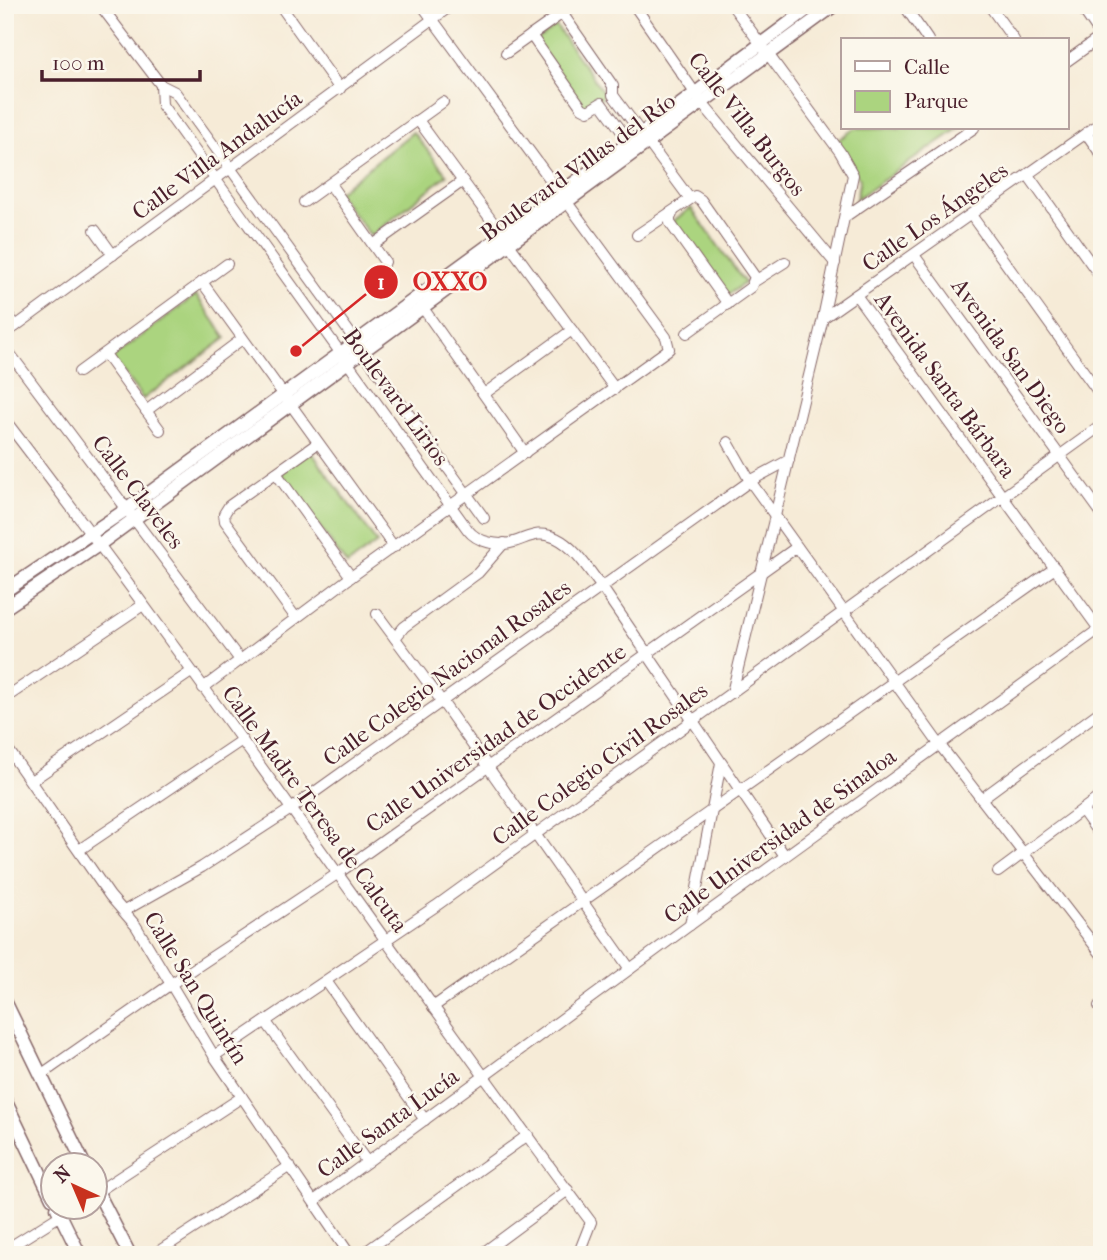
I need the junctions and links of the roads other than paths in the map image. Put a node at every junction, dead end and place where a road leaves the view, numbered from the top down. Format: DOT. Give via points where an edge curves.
graph roads {
  1 [pos="100,5"];
  2 [pos="280,5"];
  3 [pos="422,5"];
  4 [pos="452,5"];
  5 [pos="574,5"];
  6 [pos="634,5"];
  7 [pos="732,5"];
  8 [pos="813,5"];
  9 [pos="835,5"];
  10 [pos="904,5"];
  11 [pos="989,5"];
  12 [pos="1080,5"];
  13 [pos="562,13"];
  14 [pos="433,19"];
  15 [pos="531,35"];
  16 [pos="1102,36"];
  17 [pos="927,38"];
  18 [pos="1013,38"];
  19 [pos="764,49"];
  20 [pos="506,53"];
  21 [pos="1068,60"];
  22 [pos="161,85"];
  23 [pos="340,89"];
  24 [pos="699,98"];
  25 [pos="443,102"];
  26 [pos="418,120"];
  27 [pos="1102,122"];
  28 [pos="971,130"];
  29 [pos="1086,133"];
  30 [pos="639,142"];
  31 [pos="1102,156"];
  32 [pos="231,169"];
  33 [pos="1028,175"];
  34 [pos="215,180"];
  35 [pos="463,181"];
  36 [pos="330,184"];
  37 [pos="565,196"];
  38 [pos="690,199"];
  39 [pos="304,202"];
  40 [pos="675,210"];
  41 [pos="971,215"];
  42 [pos="846,216"];
  43 [pos="94,230"];
  44 [pos="637,235"];
  45 [pos="506,240"];
  46 [pos="373,245"];
  47 [pos="113,255"];
  48 [pos="914,255"];
  49 [pos="385,262"];
  50 [pos="785,262"];
  51 [pos="835,262"];
  52 [pos="227,264"];
  53 [pos="754,277"];
  54 [pos="1102,279"];
  55 [pos="202,282"];
  56 [pos="856,295"];
  57 [pos="728,303"];
  58 [pos="423,308"];
  59 [pos="5,311"];
  60 [pos="823,318"];
  61 [pos="16,326"];
  62 [pos="572,330"];
  63 [pos="687,333"];
  64 [pos="5,334"];
  65 [pos="242,340"];
  66 [pos="359,346"];
  67 [pos="5,347"];
  68 [pos="104,354"];
  69 [pos="344,358"];
  70 [pos="79,372"];
  71 [pos="615,389"];
  72 [pos="484,394"];
  73 [pos="1102,397"];
  74 [pos="286,400"];
  75 [pos="146,411"];
  76 [pos="5,420"];
  77 [pos="1102,425"];
  78 [pos="160,430"];
  79 [pos="728,442"];
  80 [pos="318,443"];
  81 [pos="525,453"];
  82 [pos="1060,456"];
  83 [pos="789,460"];
  84 [pos="276,473"];
  85 [pos="750,481"];
  86 [pos="467,495"];
  87 [pos="1003,497"];
  88 [pos="451,506"];
  89 [pos="130,514"];
  90 [pos="1102,514"];
  91 [pos="484,518"];
  92 [pos="776,518"];
  93 [pos="92,533"];
  94 [pos="504,543"];
  95 [pos="100,544"];
  96 [pos="394,547"];
  97 [pos="797,547"];
  98 [pos="1055,568"];
  99 [pos="760,573"];
  100 [pos="351,577"];
  101 [pos="601,586"];
  102 [pos="5,590"];
  103 [pos="143,605"];
  104 [pos="5,608"];
  105 [pos="844,612"];
  106 [pos="377,614"];
  107 [pos="296,618"];
  108 [pos="1101,629"];
  109 [pos="395,638"];
  110 [pos="647,654"];
  111 [pos="240,660"];
  112 [pos="191,672"];
  113 [pos="894,681"];
  114 [pos="203,688"];
  115 [pos="732,693"];
  116 [pos="5,698"];
  117 [pos="443,703"];
  118 [pos="1102,710"];
  119 [pos="693,721"];
  120 [pos="242,740"];
  121 [pos="939,744"];
  122 [pos="5,745"];
  123 [pos="721,763"];
  124 [pos="488,767"];
  125 [pos="31,781"];
  126 [pos="740,790"];
  127 [pos="1102,795"];
  128 [pos="981,799"];
  129 [pos="291,809"];
  130 [pos="1082,810"];
  131 [pos="712,811"];
  132 [pos="535,834"];
  133 [pos="1102,838"];
  134 [pos="79,850"];
  135 [pos="1023,853"];
  136 [pos="785,856"];
  137 [pos="998,872"];
  138 [pos="337,874"];
  139 [pos="583,902"];
  140 [pos="124,911"];
  141 [pos="690,925"];
  142 [pos="386,941"];
  143 [pos="1102,955"];
  144 [pos="630,969"];
  145 [pos="326,981"];
  146 [pos="171,984"];
  147 [pos="5,1001"];
  148 [pos="433,1007"];
  149 [pos="265,1022"];
  150 [pos="214,1056"];
  151 [pos="42,1074"];
  152 [pos="484,1076"];
  153 [pos="242,1097"];
  154 [pos="5,1100"];
  155 [pos="425,1120"];
  156 [pos="527,1135"];
  157 [pos="78,1152"];
  158 [pos="367,1162"];
  159 [pos="290,1166"];
  160 [pos="38,1169"];
  161 [pos="108,1182"];
  162 [pos="568,1191"];
  163 [pos="314,1201"];
  164 [pos="108,1212"];
  165 [pos="46,1222"];
  166 [pos="68,1222"];
  167 [pos="5,1250"];
  168 [pos="80,1255"];
  169 [pos="131,1255"];
  170 [pos="153,1255"];
  171 [pos="350,1255"];
  172 [pos="361,1255"];
  173 [pos="480,1255"];
  174 [pos="578,1255"];
  1 -- 22 [label="street, Boulevard Lirios"];
  2 -- 23 [label="street"];
  3 -- 14 [label="street"];
  4 -- 14 [label="street, Calle Villa Andalucía"];
  5 -- 13 [label="street"];
  6 -- 24 [label="street, Calle Villa Burgos"];
  7 -- 19 [label="street"];
  8 -- 19 [label="street, Boulevard Villas del Río"];
  9 -- 19 [label="street, Boulevard Villas del Río"];
  10 -- 17 [label="street"];
  11 -- 18 [label="street"];
  12 -- 16 [label="street"];
  13 -- 15 [label="street"];
  13 -- 30 [label="street" via="614,86 613,95"];
  14 -- 23 [label="street, Calle Villa Andalucía"];
  14 -- 37 [label="street"];
  15 -- 20 [label="street"];
  15 -- 30 [label="street" via="582,108 588,111 601,103"];
  16 -- 21 [label="street"];
  19 -- 24 [label="street, Boulevard Villas del Río"];
  19 -- 42 [label="street" via="852,171"];
  22 -- 32 [label="street, Boulevard Lirios" via="175,92"];
  22 -- 34 [label="street, Boulevard Lirios" via="162,105"];
  23 -- 32 [label="street, Calle Villa Andalucía"];
  24 -- 30 [label="street, Boulevard Villas del Río"];
  24 -- 51 [label="street, Calle Villa Burgos"];
  25 -- 26 [label="street"];
  26 -- 35 [label="street"];
  26 -- 36 [label="street"];
  27 -- 29 [label="street, Calle Los Ángeles"];
  28 -- 42 [label="street"];
  29 -- 31 [label="street"];
  29 -- 33 [label="street, Calle Los Ángeles"];
  30 -- 37 [label="street, Boulevard Villas del Río"];
  30 -- 38 [label="street"];
  32 -- 34 [label="street, Calle Villa Andalucía"];
  32 -- 66 [label="street, Boulevard Lirios"];
  33 -- 41 [label="street, Calle Los Ángeles"];
  33 -- 54 [label="street"];
  34 -- 47 [label="street, Calle Villa Andalucía"];
  34 -- 69 [label="street, Boulevard Lirios"];
  35 -- 45 [label="street"];
  35 -- 46 [label="street"];
  36 -- 39 [label="street"];
  36 -- 46 [label="street"];
  37 -- 45 [label="street, Boulevard Villas del Río"];
  37 -- 71 [label="street" via="668,340 669,349 662,356"];
  38 -- 40 [label="street"];
  38 -- 53 [label="street" via="701,200"];
  40 -- 44 [label="street"];
  40 -- 57 [label="street" via="670,223"];
  41 -- 48 [label="street, Calle Los Ángeles"];
  41 -- 73 [label="street"];
  42 -- 51 [label="street"];
  43 -- 47 [label="street"];
  45 -- 58 [label="street, Boulevard Villas del Río"];
  45 -- 62 [label="street"];
  45 -- 66 [label="street, Boulevard Villas del Río"];
  46 -- 49 [label="street"];
  47 -- 61 [label="street, Calle Villa Andalucía"];
  48 -- 56 [label="street, Calle Los Ángeles"];
  48 -- 82 [label="street, Avenida San Diego"];
  50 -- 53 [label="street" via="758,282"];
  51 -- 60 [label="street"];
  52 -- 55 [label="street"];
  53 -- 57 [label="street"];
  55 -- 65 [label="street"];
  55 -- 68 [label="street"];
  56 -- 60 [label="street, Calle Los Ángeles"];
  56 -- 87 [label="street, Avenida Santa Bárbara"];
  57 -- 63 [label="street"];
  58 -- 66 [label="street, Boulevard Villas del Río"];
  58 -- 72 [label="street"];
  59 -- 61 [label="street"];
  60 -- 83 [label="street"];
  61 -- 64 [label="street, Calle Villa Andalucía"];
  62 -- 71 [label="street"];
  62 -- 72 [label="street"];
  65 -- 74 [label="street"];
  65 -- 75 [label="street"];
  66 -- 69 [label="street, Boulevard Villas del Río"];
  66 -- 86 [label="street, Boulevard Lirios"];
  67 -- 89 [label="street, Calle Claveles"];
  68 -- 70 [label="street"];
  68 -- 75 [label="street"];
  69 -- 74 [label="street, Boulevard Villas del Río"];
  69 -- 88 [label="street, Boulevard Lirios"];
  71 -- 81 [label="street"];
  72 -- 81 [label="street"];
  74 -- 80 [label="street"];
  74 -- 89 [label="street, Boulevard Villas del Río"];
  75 -- 78 [label="street"];
  76 -- 93 [label="street, Calle Madre Teresa de Calcuta"];
  77 -- 82 [label="street, Calle Colegio Civil Rosales"];
  79 -- 85 [label="street"];
  80 -- 84 [label="street"];
  80 -- 96 [label="street"];
  81 -- 86 [label="street"];
  82 -- 87 [label="street, Calle Colegio Civil Rosales"];
  82 -- 90 [label="street, Avenida San Diego"];
  83 -- 85 [label="street, Calle Colegio Nacional Rosales"];
  83 -- 92 [label="street"];
  84 -- 100 [label="street"];
  84 -- 107 [label="street" via="224,514"];
  85 -- 92 [label="street"];
  85 -- 101 [label="street, Calle Colegio Nacional Rosales"];
  86 -- 88 [label="street"];
  86 -- 91 [label="street, Boulevard Lirios"];
  87 -- 98 [label="street, Avenida Santa Bárbara"];
  87 -- 105 [label="street, Calle Colegio Civil Rosales"];
  88 -- 94 [label="street, Boulevard Lirios" via="474,537"];
  88 -- 96 [label="street"];
  89 -- 93 [label="street, Boulevard Villas del Río"];
  89 -- 95 [label="street, Boulevard Villas del Río"];
  89 -- 111 [label="street, Calle Claveles"];
  92 -- 97 [label="street"];
  92 -- 99 [label="street"];
  93 -- 95 [label="street, Calle Madre Teresa de Calcuta"];
  93 -- 102 [label="street, Boulevard Villas del Río"];
  94 -- 101 [label="street, Boulevard Lirios" via="531,534 555,538 571,548"];
  94 -- 109 [label="street" via="478,573"];
  95 -- 103 [label="street, Calle Madre Teresa de Calcuta"];
  95 -- 104 [label="street, Boulevard Villas del Río"];
  96 -- 100 [label="street"];
  97 -- 99 [label="street, Calle Universidad de Occidente"];
  97 -- 105 [label="street"];
  98 -- 108 [label="street, Avenida Santa Bárbara"];
  98 -- 113 [label="street"];
  99 -- 110 [label="street, Calle Universidad de Occidente"];
  99 -- 115 [label="street"];
  100 -- 107 [label="street"];
  101 -- 110 [label="street, Boulevard Lirios"];
  101 -- 117 [label="street, Calle Colegio Nacional Rosales"];
  103 -- 112 [label="street, Calle Madre Teresa de Calcuta"];
  103 -- 116 [label="street"];
  105 -- 113 [label="street"];
  105 -- 115 [label="street, Calle Colegio Civil Rosales"];
  106 -- 109 [label="street"];
  107 -- 111 [label="street"];
  108 -- 121 [label="street, Calle Universidad de Sinaloa"];
  109 -- 117 [label="street"];
  110 -- 119 [label="street, Boulevard Lirios"];
  110 -- 124 [label="street, Calle Universidad de Occidente"];
  111 -- 114 [label="street"];
  112 -- 114 [label="street, Calle Madre Teresa de Calcuta"];
  112 -- 125 [label="street"];
  113 -- 121 [label="street"];
  113 -- 126 [label="street"];
  114 -- 120 [label="street, Calle Madre Teresa de Calcuta"];
  115 -- 119 [label="street, Calle Colegio Civil Rosales"];
  117 -- 124 [label="street"];
  117 -- 129 [label="street, Calle Colegio Nacional Rosales"];
  118 -- 128 [label="street"];
  119 -- 123 [label="street, Boulevard Lirios"];
  119 -- 132 [label="street, Calle Colegio Civil Rosales"];
  120 -- 129 [label="street, Calle Madre Teresa de Calcuta"];
  120 -- 134 [label="street"];
  121 -- 128 [label="street"];
  121 -- 136 [label="street, Calle Universidad de Sinaloa"];
  122 -- 125 [label="street, Calle San Quintín"];
  123 -- 126 [label="street, Boulevard Lirios"];
  123 -- 131 [label="street"];
  124 -- 132 [label="street"];
  124 -- 138 [label="street, Calle Universidad de Occidente"];
  125 -- 134 [label="street, Calle San Quintín"];
  126 -- 131 [label="street"];
  126 -- 136 [label="street, Boulevard Lirios"];
  127 -- 130 [label="street"];
  128 -- 135 [label="street"];
  129 -- 138 [label="street, Calle Madre Teresa de Calcuta"];
  129 -- 140 [label="street, Calle Colegio Nacional Rosales"];
  130 -- 133 [label="street"];
  130 -- 135 [label="street"];
  131 -- 139 [label="street"];
  131 -- 141 [label="street"];
  132 -- 139 [label="street"];
  132 -- 142 [label="street, Calle Colegio Civil Rosales"];
  134 -- 140 [label="street, Calle San Quintín"];
  135 -- 137 [label="street"];
  135 -- 143 [label="street"];
  136 -- 141 [label="street, Calle Universidad de Sinaloa"];
  138 -- 142 [label="street, Calle Madre Teresa de Calcuta"];
  138 -- 146 [label="street, Calle Universidad de Occidente"];
  139 -- 144 [label="street"];
  139 -- 148 [label="street"];
  140 -- 146 [label="street, Calle San Quintín"];
  141 -- 144 [label="street, Calle Universidad de Sinaloa"];
  142 -- 145 [label="street, Calle Colegio Civil Rosales"];
  142 -- 148 [label="street, Calle Madre Teresa de Calcuta"];
  144 -- 152 [label="street, Calle Universidad de Sinaloa"];
  145 -- 149 [label="street, Calle Colegio Civil Rosales"];
  145 -- 155 [label="street"];
  146 -- 150 [label="street, Calle San Quintín"];
  146 -- 151 [label="street, Calle Universidad de Occidente"];
  147 -- 151 [label="street"];
  148 -- 152 [label="street, Calle Madre Teresa de Calcuta"];
  149 -- 150 [label="street, Calle Colegio Civil Rosales"];
  149 -- 158 [label="street"];
  150 -- 153 [label="street, Calle San Quintín"];
  151 -- 157 [label="street"];
  152 -- 155 [label="street, Calle Santa Lucía"];
  152 -- 156 [label="street, Calle Madre Teresa de Calcuta"];
  153 -- 159 [label="street, Calle San Quintín"];
  153 -- 161 [label="street"];
  154 -- 160 [label="street"];
  155 -- 158 [label="street, Calle Santa Lucía"];
  156 -- 162 [label="street, Calle Madre Teresa de Calcuta"];
  156 -- 172 [label="street"];
  158 -- 163 [label="street, Calle Santa Lucía"];
  159 -- 163 [label="street, Calle San Quintín"];
  159 -- 170 [label="street"];
  162 -- 173 [label="street"];
  162 -- 174 [label="street, Calle Madre Teresa de Calcuta" via="591,1222"];
  163 -- 171 [label="street, Calle San Quintín"];
  164 -- 169 [label="street"];
  165 -- 167 [label="street"];
  166 -- 168 [label="street"];
}
